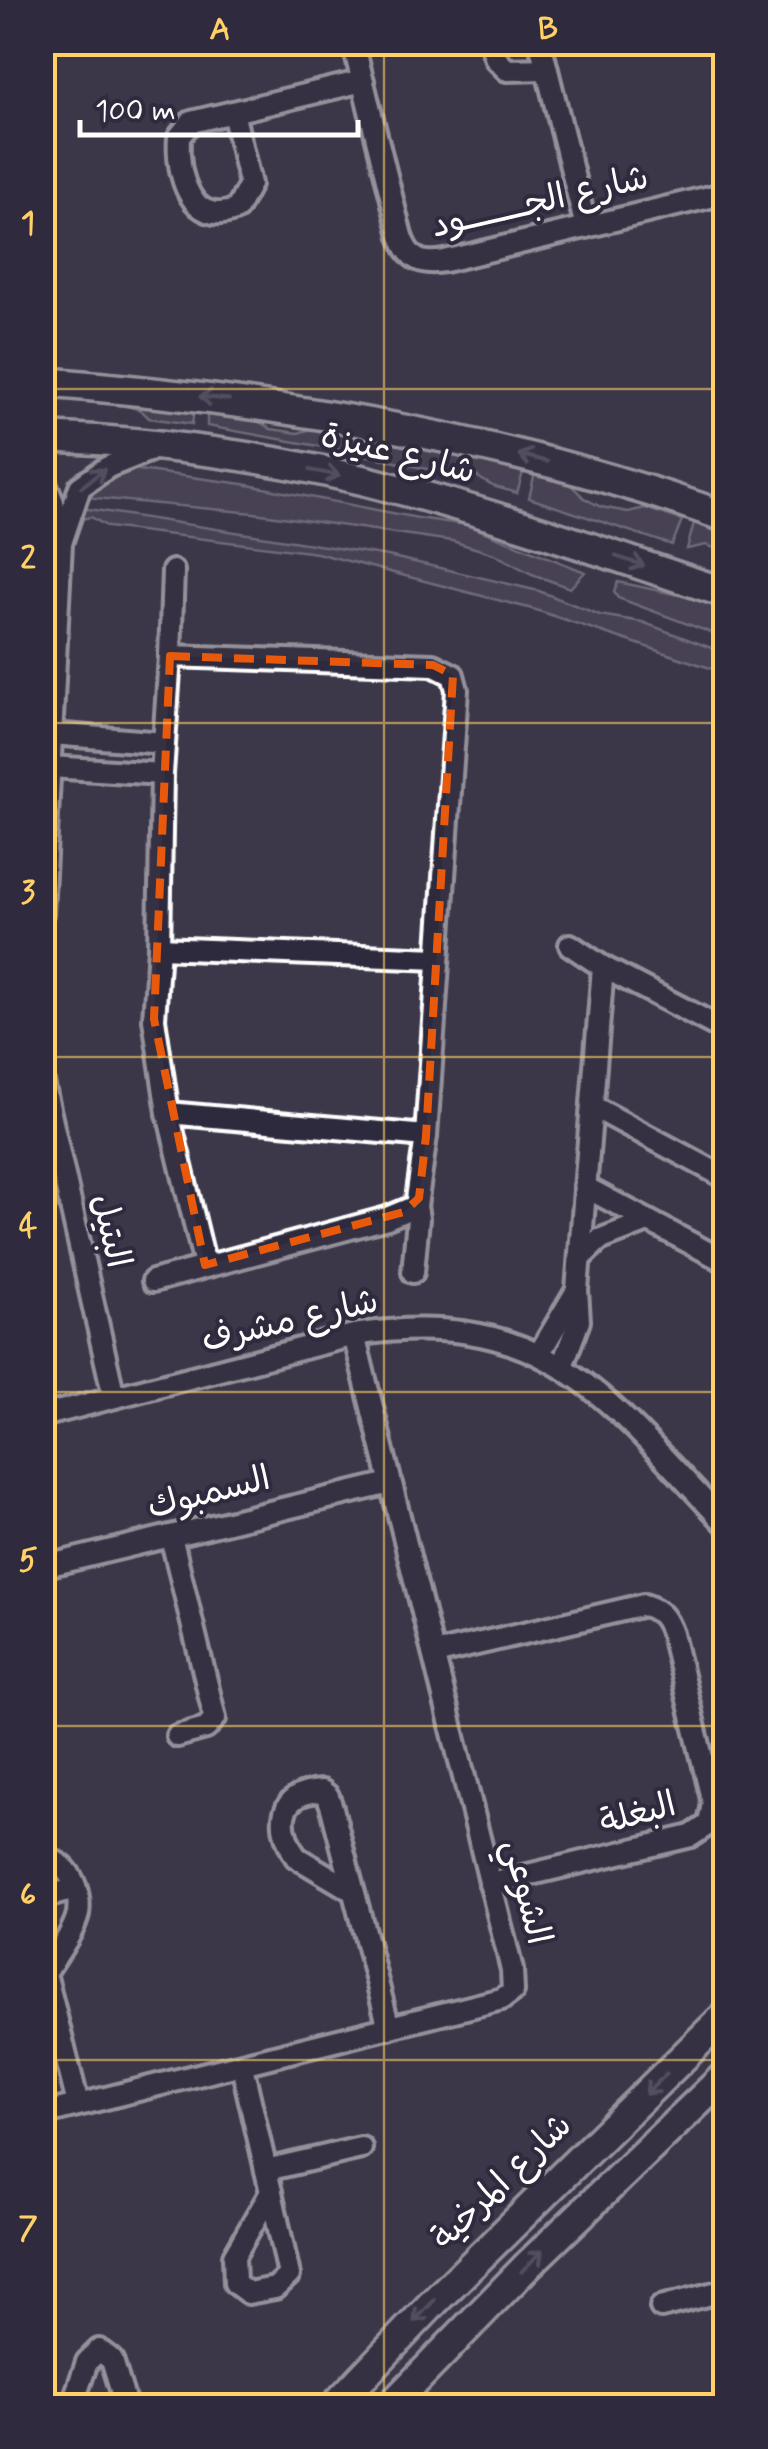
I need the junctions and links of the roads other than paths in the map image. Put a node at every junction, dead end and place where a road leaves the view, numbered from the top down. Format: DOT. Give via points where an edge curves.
graph roads {
  1 [pos="353,42"];
  2 [pos="490,42"];
  3 [pos="540,42"];
  4 [pos="547,68"];
  5 [pos="363,81"];
  6 [pos="233,112"];
  7 [pos="726,193"];
  8 [pos="586,227"];
  9 [pos="42,382"];
  10 [pos="42,437"];
  11 [pos="160,446"];
  12 [pos="42,476"];
  13 [pos="726,516"];
  14 [pos="62,543"];
  15 [pos="173,571"];
  16 [pos="726,593"];
  17 [pos="170,656"];
  18 [pos="52,734"];
  19 [pos="164,743"];
  20 [pos="50,767"];
  21 [pos="162,774"];
  22 [pos="42,913"];
  23 [pos="570,946"];
  24 [pos="159,948"];
  25 [pos="438,958"];
  26 [pos="603,967"];
  27 [pos="726,1031"];
  28 [pos="42,1078"];
  29 [pos="592,1106"];
  30 [pos="168,1113"];
  31 [pos="426,1136"];
  32 [pos="726,1178"];
  33 [pos="585,1187"];
  34 [pos="416,1206"];
  35 [pos="648,1221"];
  36 [pos="580,1258"];
  37 [pos="726,1262"];
  38 [pos="205,1265"];
  39 [pos="413,1272"];
  40 [pos="152,1280"];
  41 [pos="577,1290"];
  42 [pos="354,1335"];
  43 [pos="538,1354"];
  44 [pos="562,1366"];
  45 [pos="114,1397"];
  46 [pos="42,1416"];
  47 [pos="390,1482"];
  48 [pos="726,1524"];
  49 [pos="172,1536"];
  50 [pos="42,1568"];
  51 [pos="434,1654"];
  52 [pos="177,1736"];
  53 [pos="42,1860"];
  54 [pos="490,1884"];
  55 [pos="74,1889"];
  56 [pos="354,1891"];
  57 [pos="42,1898"];
  58 [pos="44,1966"];
  59 [pos="726,2015"];
  60 [pos="390,2028"];
  61 [pos="242,2066"];
  62 [pos="726,2075"];
  63 [pos="78,2104"];
  64 [pos="42,2114"];
  65 [pos="360,2148"];
  66 [pos="266,2170"];
  67 [pos="271,2192"];
  68 [pos="726,2290"];
  69 [pos="661,2307"];
  70 [pos="72,2406"];
  71 [pos="126,2406"];
  72 [pos="335,2406"];
  73 [pos="392,2406"];
  1 -- 5 [label="street, شارع الجــــــــود"];
  2 -- 4 [label="street" via="507,70"];
  3 -- 4 [label="street"];
  4 -- 8 [label="street"];
  5 -- 6 [label="street"];
  5 -- 8 [label="street, شارع الجــــــــود" via="411,256 445,261"];
  6 -- 6 [label="street" via="191,122 179,137 190,197 200,210 217,215 237,209 250,184"];
  7 -- 8 [label="street, شارع الجــــــــود"];
  13 -- 9 [label="highway, شارع عنيزة, one-way" via="627,483 417,430 238,401"];
  10 -- 11 [label="highway, شارع عنيزة"];
  14 -- 11 [label="street, one-way" via="80,487 108,467"];
  11 -- 16 [label="highway, شارع عنيزة, one-way" via="403,490"];
  12 -- 14 [label="street"];
  14 -- 18 [label="street"];
  15 -- 17 [label="street"];
  17 -- 19 [label="street"];
  17 -- 25 [label="street" via="432,666 453,674"];
  18 -- 19 [label="street"];
  18 -- 20 [label="street"];
  19 -- 21 [label="street"];
  20 -- 21 [label="street"];
  20 -- 22 [label="street"];
  21 -- 24 [label="street"];
  23 -- 26 [label="street"];
  24 -- 25 [label="street"];
  24 -- 30 [label="street" via="154,1018"];
  25 -- 31 [label="street"];
  26 -- 27 [label="street"];
  26 -- 29 [label="street"];
  28 -- 45 [label="street, البتيل"];
  29 -- 32 [label="street"];
  29 -- 33 [label="street"];
  30 -- 31 [label="street"];
  30 -- 38 [label="street"];
  31 -- 34 [label="street"];
  33 -- 35 [label="street"];
  33 -- 36 [label="street"];
  34 -- 38 [label="street"];
  34 -- 39 [label="street"];
  35 -- 36 [label="street" via="600,1240"];
  35 -- 37 [label="street"];
  36 -- 41 [label="street"];
  38 -- 40 [label="street"];
  41 -- 43 [label="street"];
  41 -- 44 [label="street" via="579,1321"];
  42 -- 43 [label="street, شارع مشرف" via="452,1329"];
  42 -- 45 [label="street, شارع مشرف"];
  42 -- 47 [label="street, الشوعي"];
  43 -- 44 [label="street, شارع مشرف"];
  44 -- 48 [label="street, شارع مشرف" via="616,1410"];
  45 -- 46 [label="street, شارع مشرف"];
  47 -- 49 [label="street, السمبوك"];
  47 -- 51 [label="street, الشوعي"];
  49 -- 50 [label="street, السمبوك"];
  49 -- 52 [label="street" via="215,1718 206,1728"];
  51 -- 54 [label="street, الشوعي"];
  51 -- 54 [label="street, البغلة" via="644,1605 666,1618 672,1634 713,1803 709,1824 691,1836"];
  53 -- 55 [label="street" via="69,1871"];
  54 -- 60 [label="street, الشوعي" via="513,1991"];
  55 -- 57 [label="street"];
  55 -- 58 [label="street" via="78,1912"];
  56 -- 56 [label="street" via="328,1796 314,1791 292,1798 284,1817 290,1848"];
  56 -- 60 [label="street"];
  58 -- 63 [label="street"];
  59 -- 72 [label="highway, شارع المرخية, one-way"];
  60 -- 61 [label="street, الشوعي"];
  61 -- 63 [label="street, الشوعي"];
  61 -- 66 [label="street"];
  73 -- 62 [label="highway, one-way"];
  63 -- 64 [label="street, الشوعي"];
  65 -- 66 [label="street"];
  66 -- 67 [label="street"];
  68 -- 69 [label="street"];
  70 -- 71 [label="street" via="86,2362 99,2350 112,2360"];
}
